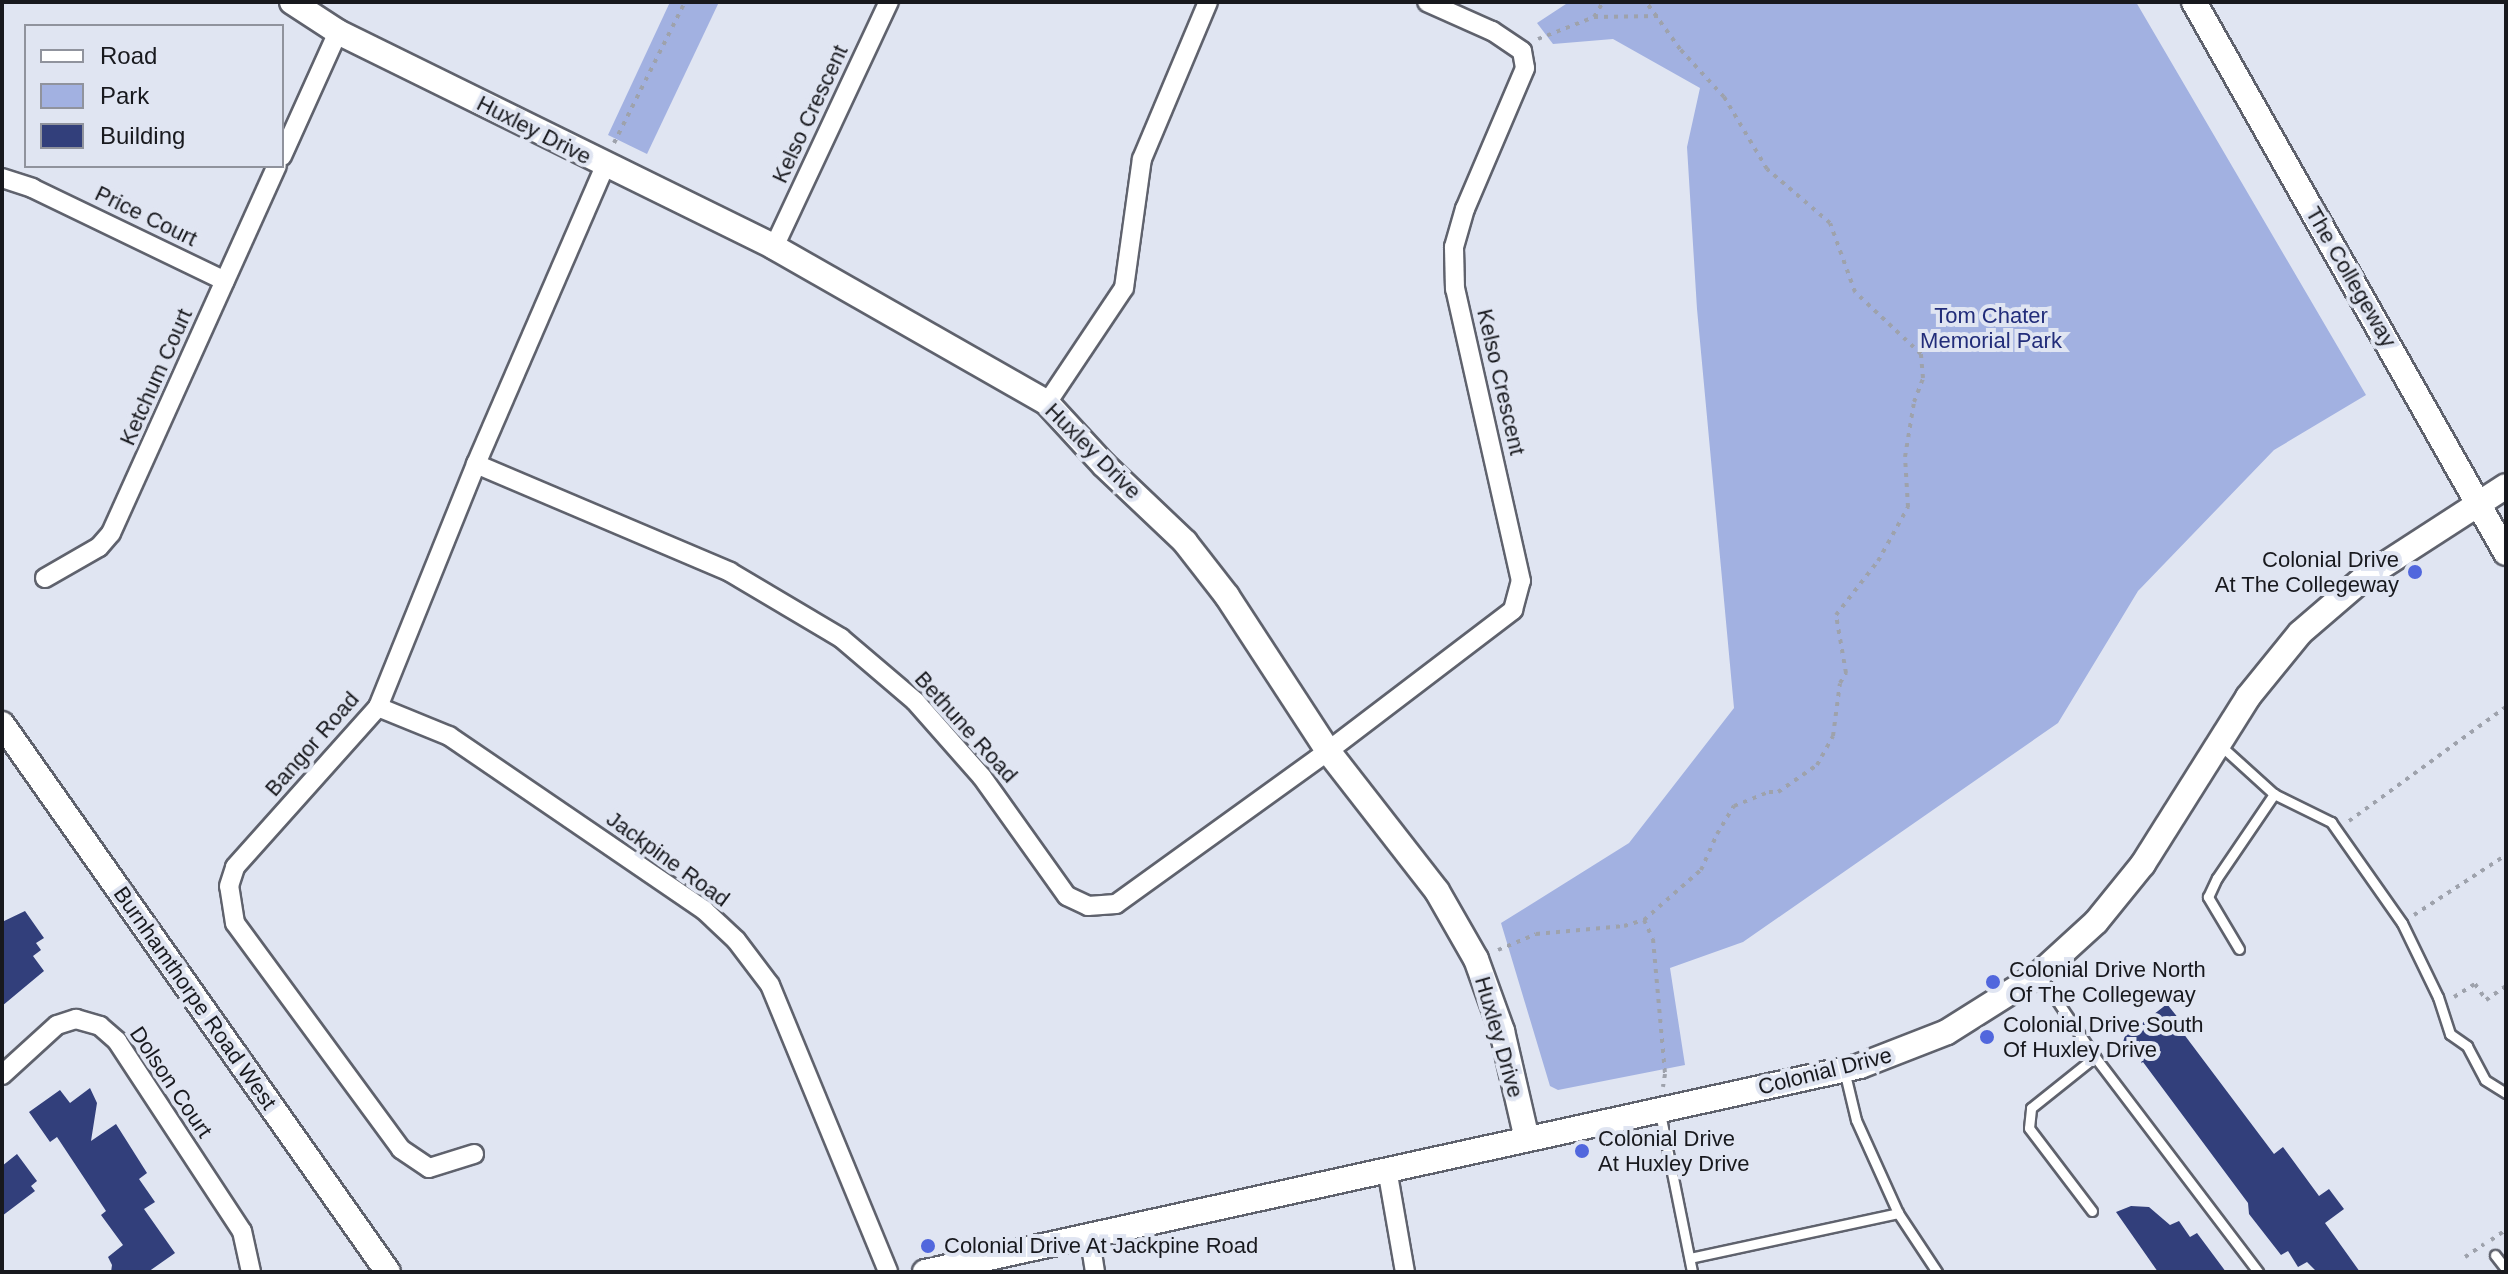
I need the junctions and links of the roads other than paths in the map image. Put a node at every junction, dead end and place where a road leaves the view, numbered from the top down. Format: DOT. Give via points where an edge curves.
graph roads {
  1 [pos="292,2"];
  2 [pos="889,2"];
  3 [pos="1208,2"];
  4 [pos="1427,2"];
  5 [pos="2194,2"];
  6 [pos="338,32"];
  7 [pos="284,152"];
  8 [pos="605,166"];
  9 [pos="276,168"];
  10 [pos="2,178"];
  11 [pos="774,247"];
  12 [pos="225,281"];
  13 [pos="1047,403"];
  14 [pos="476,464"];
  15 [pos="2506,486"];
  16 [pos="2478,502"];
  17 [pos="2506,553"];
  18 [pos="45,578"];
  19 [pos="378,707"];
  20 [pos="2,724"];
  21 [pos="2218,744"];
  22 [pos="1328,751"];
  23 [pos="2274,794"];
  24 [pos="2239,949"];
  25 [pos="2039,974"];
  26 [pos="2095,1057"];
  27 [pos="1844,1070"];
  28 [pos="2,1075"];
  29 [pos="2506,1093"];
  30 [pos="1660,1110"];
  31 [pos="1527,1139"];
  32 [pos="474,1154"];
  33 [pos="1387,1169"];
  34 [pos="2092,1211"];
  35 [pos="1898,1213"];
  36 [pos="1089,1234"];
  37 [pos="2495,1255"];
  38 [pos="1690,1258"];
  39 [pos="2506,1269"];
  40 [pos="251,1272"];
  41 [pos="388,1272"];
  42 [pos="888,1272"];
  43 [pos="925,1272"];
  44 [pos="1095,1272"];
  45 [pos="1405,1272"];
  46 [pos="1692,1272"];
  47 [pos="1937,1272"];
  48 [pos="2258,1272"];
  1 -- 6 [label="street, Huxley Drive"];
  2 -- 11 [label="street, Kelso Crescent"];
  3 -- 13 [label="street" via="1142,159 1124,288"];
  4 -- 22 [label="street, Kelso Crescent" via="1492,31 1522,51 1525,68 1454,247 1455,289 1521,581 1513,610"];
  5 -- 16 [label="street, The Collegeway"];
  6 -- 7 [label="street"];
  6 -- 8 [label="street, Huxley Drive"];
  8 -- 11 [label="street, Huxley Drive"];
  8 -- 14 [label="street, Bangor Road"];
  9 -- 12 [label="street, Ketchum Court"];
  10 -- 12 [label="street, Price Court"];
  11 -- 13 [label="street, Huxley Drive"];
  12 -- 18 [label="street, Ketchum Court" via="111,533 99,547"];
  13 -- 22 [label="street, Huxley Drive" via="1185,542 1227,596"];
  14 -- 19 [label="street, Bangor Road"];
  14 -- 22 [label="street, Bethune Road" via="730,572 841,638 915,701 982,777 1067,896 1088,906 1116,904"];
  15 -- 16 [label="street, Colonial Drive"];
  16 -- 17 [label="street, The Collegeway"];
  16 -- 21 [label="street, Colonial Drive" via="2331,604 2273,664"];
  19 -- 32 [label="street, Bangor Road" via="235,867 229,886 235,923 401,1149 429,1168"];
  19 -- 42 [label="street, Jackpine Road" via="449,736 704,910 736,940 770,985"];
  20 -- 41 [label="street, Burnhamthorpe Road West"];
  21 -- 23 [label="lane"];
  21 -- 25 [label="street, Colonial Drive" via="2120,894"];
  22 -- 31 [label="street, Huxley Drive" via="1437,891 1476,959 1502,1031"];
  23 -- 24 [label="lane" via="2208,897"];
  23 -- 29 [label="lane" via="2331,822 2402,923 2450,1034 2467,1046 2485,1080"];
  25 -- 26 [label="lane"];
  25 -- 27 [label="street, Colonial Drive" via="1947,1032"];
  26 -- 34 [label="lane" via="2031,1108 2029,1128"];
  26 -- 48 [label="lane"];
  27 -- 30 [label="street, Colonial Drive"];
  27 -- 35 [label="lane" via="1856,1120"];
  28 -- 40 [label="street, Dolson Court" via="57,1025 76,1019 100,1026 117,1041 242,1231"];
  30 -- 31 [label="street, Colonial Drive"];
  30 -- 38 [label="lane"];
  31 -- 33 [label="street, Colonial Drive"];
  33 -- 36 [label="street, Colonial Drive"];
  33 -- 45 [label="street"];
  35 -- 38 [label="lane"];
  35 -- 47 [label="lane"];
  36 -- 43 [label="street, Colonial Drive"];
  36 -- 44 [label="street"];
  37 -- 39 [label="lane"];
  38 -- 46 [label="lane"];
}
